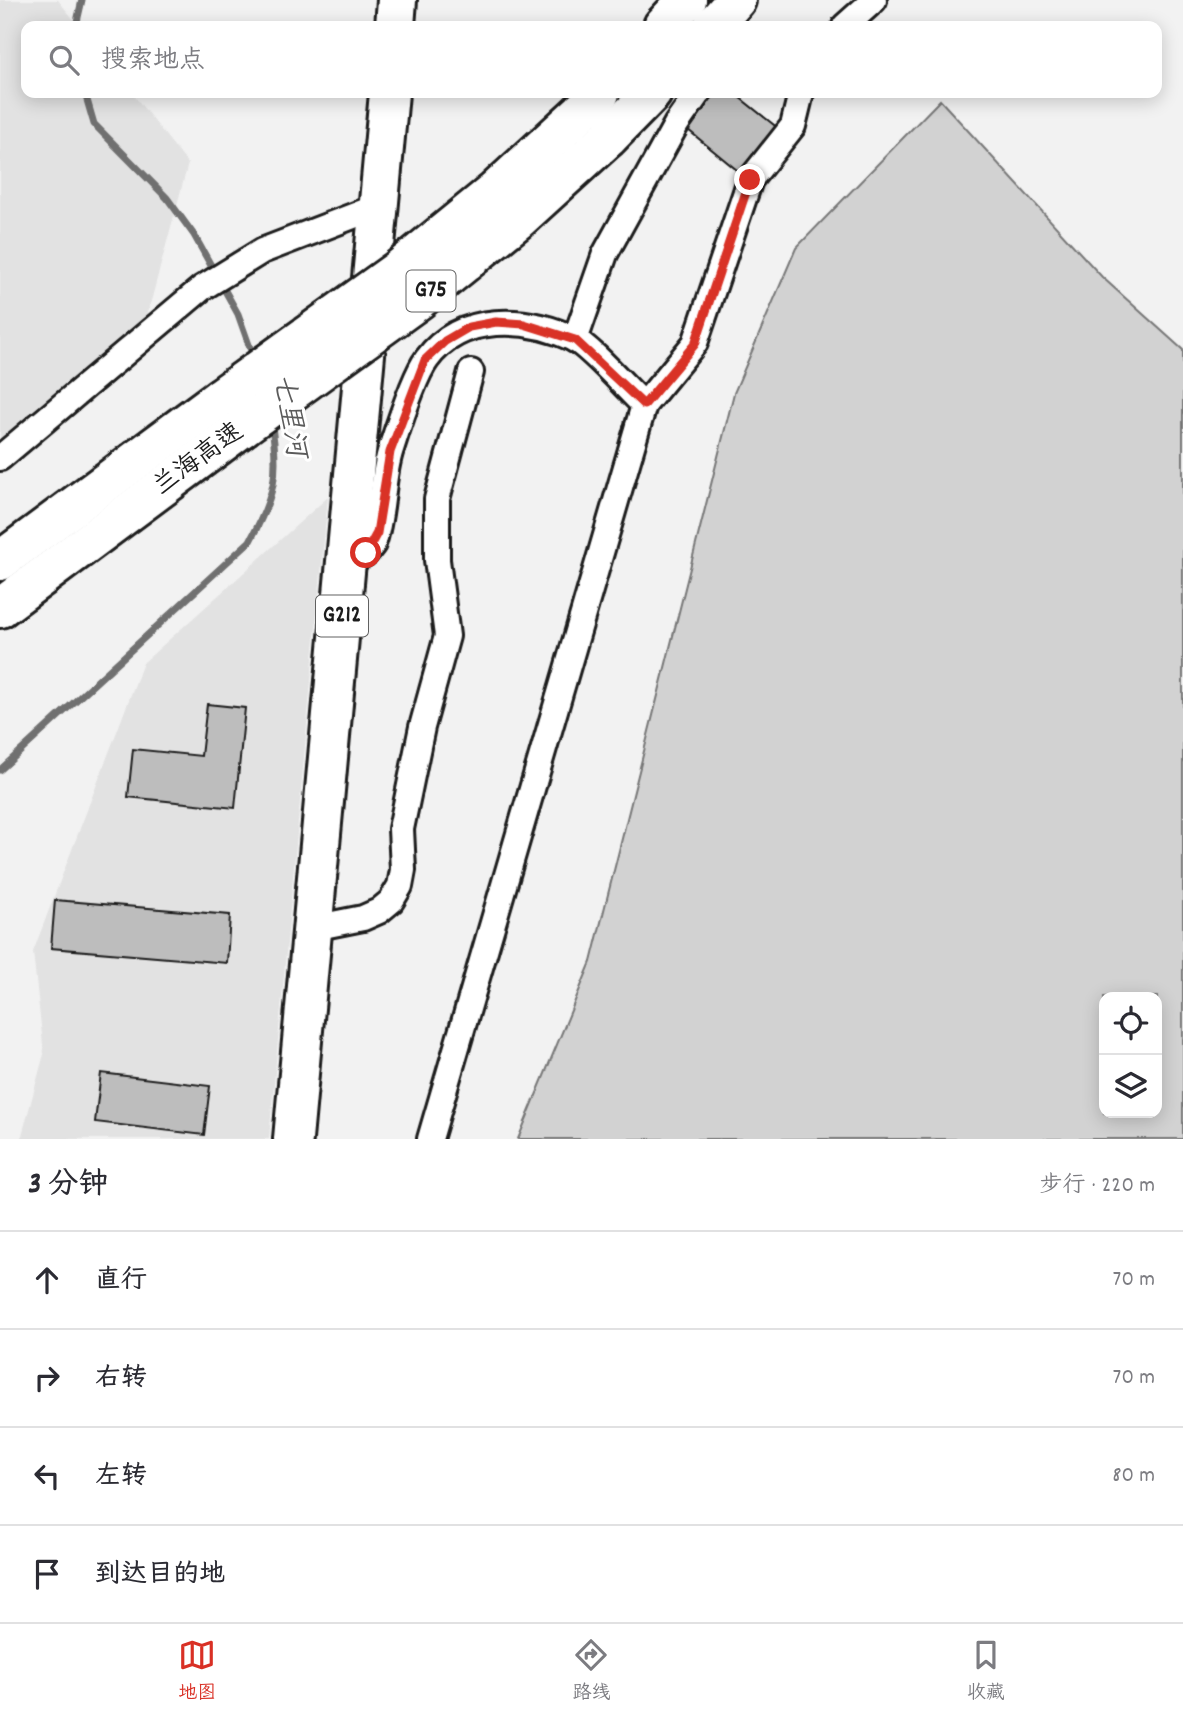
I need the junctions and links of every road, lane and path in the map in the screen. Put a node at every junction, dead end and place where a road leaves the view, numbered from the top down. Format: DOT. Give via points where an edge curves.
graph roads {
  1 [pos="397,0"];
  2 [pos="687,0"];
  3 [pos="736,0"];
  4 [pos="874,0"];
  5 [pos="395,21"];
  6 [pos="668,21"];
  7 [pos="717,21"];
  8 [pos="851,21"];
  9 [pos="389,98"];
  10 [pos="639,98"];
  11 [pos="694,98"];
  12 [pos="800,98"];
  13 [pos="596,114"];
  14 [pos="379,206"];
  15 [pos="575,340"];
  16 [pos="471,372"];
  17 [pos="644,405"];
  18 [pos="232,412"];
  19 [pos="0,458"];
  20 [pos="0,561"];
  21 [pos="347,564"];
  22 [pos="0,608"];
  23 [pos="313,928"];
  24 [pos="293,1139"];
  25 [pos="430,1139"];
  1 -- 5 [label="highway"];
  2 -- 6 [label="highway"];
  3 -- 7 [label="highway"];
  4 -- 8 [label="street"];
  9 -- 14 [label="highway, G212"];
  10 -- 13 [label="highway, 兰海高速 / G75"];
  11 -- 15 [label="street" via="605,254"];
  12 -- 17 [label="street" via="793,126 750,180 695,344"];
  13 -- 18 [label="highway, 兰海高速 / G75, bridge" via="519,219 421,299"];
  14 -- 19 [label="street" via="262,251 202,288"];
  14 -- 21 [label="highway, G212"];
  15 -- 17 [label="street"];
  15 -- 21 [label="street" via="524,324 496,322 469,327 425,360 390,452 373,544"];
  16 -- 23 [label="street" via="437,499 437,560 447,636 401,829 400,886 379,912"];
  17 -- 25 [label="street"];
  18 -- 20 [label="highway, 兰海高速 / G75"];
  18 -- 22 [label="highway, 兰海高速 / G75"];
  21 -- 23 [label="highway, G212"];
  23 -- 24 [label="highway, G212"];
}
